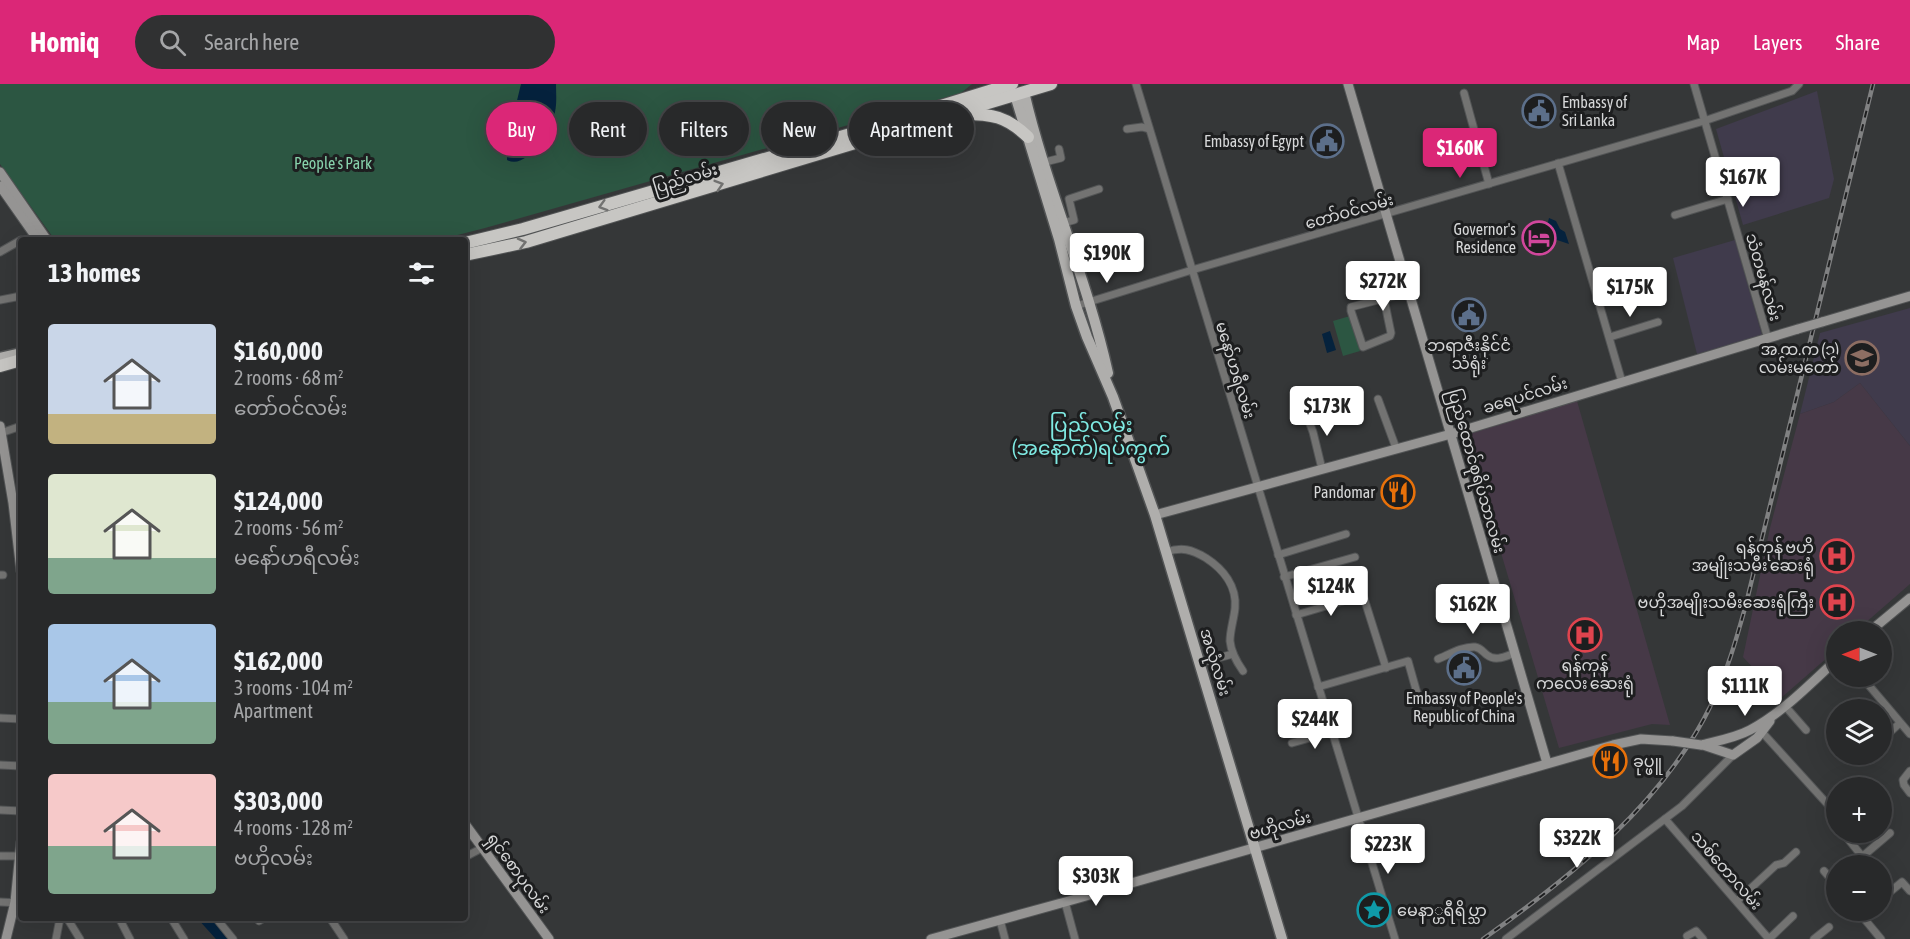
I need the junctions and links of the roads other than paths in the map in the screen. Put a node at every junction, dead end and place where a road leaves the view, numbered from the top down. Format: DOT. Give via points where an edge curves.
graph roads {
  1 [pos="981,84"];
  2 [pos="1051,84"];
  3 [pos="1136,84"];
  4 [pos="1348,84"];
  5 [pos="1694,84"];
  6 [pos="1799,85"];
  7 [pos="1016,87"];
  8 [pos="1464,93"];
  9 [pos="966,99"];
  10 [pos="974,103"];
  11 [pos="974,114"];
  12 [pos="1704,121"];
  13 [pos="1127,129"];
  14 [pos="1149,129"];
  15 [pos="1028,137"];
  16 [pos="849,146"];
  17 [pos="1059,149"];
  18 [pos="1045,162"];
  19 [pos="1558,163"];
  20 [pos="0,172"];
  21 [pos="1488,184"];
  22 [pos="0,186"];
  23 [pos="1099,189"];
  24 [pos="1728,199"];
  25 [pos="1386,214"];
  26 [pos="1675,215"];
  27 [pos="1063,224"];
  28 [pos="36,237"];
  29 [pos="45,237"];
  30 [pos="18,242"];
  31 [pos="468,242"];
  32 [pos="0,252"];
  33 [pos="468,254"];
  34 [pos="1192,270"];
  35 [pos="1409,292"];
  36 [pos="1910,296"];
  37 [pos="18,297"];
  38 [pos="1384,299"];
  39 [pos="0,300"];
  40 [pos="1089,303"];
  41 [pos="1076,306"];
  42 [pos="1658,322"];
  43 [pos="1610,337"];
  44 [pos="1768,339"];
  45 [pos="18,354"];
  46 [pos="0,358"];
  47 [pos="18,361"];
  48 [pos="0,366"];
  49 [pos="18,366"];
  50 [pos="0,371"];
  51 [pos="1622,382"];
  52 [pos="1113,397"];
  53 [pos="1378,399"];
  54 [pos="1328,404"];
  55 [pos="18,427"];
  56 [pos="1,430"];
  57 [pos="1451,434"];
  58 [pos="1396,448"];
  59 [pos="1322,468"];
  60 [pos="1257,486"];
  61 [pos="1155,515"];
  62 [pos="18,534"];
  63 [pos="1346,534"];
  64 [pos="1166,552"];
  65 [pos="1278,555"];
  66 [pos="1355,557"];
  67 [pos="1284,577"];
  68 [pos="1910,598"];
  69 [pos="1296,615"];
  70 [pos="1882,621"];
  71 [pos="1515,653"];
  72 [pos="1233,654"];
  73 [pos="1438,659"];
  74 [pos="1199,663"];
  75 [pos="1386,668"];
  76 [pos="1826,669"];
  77 [pos="1243,671"];
  78 [pos="1318,687"];
  79 [pos="1870,687"];
  80 [pos="1417,693"];
  81 [pos="1785,706"];
  82 [pos="1775,714"];
  83 [pos="0,718"];
  84 [pos="18,719"];
  85 [pos="1900,723"];
  86 [pos="1749,730"];
  87 [pos="1806,730"];
  88 [pos="1892,731"];
  89 [pos="1331,732"];
  90 [pos="1910,734"];
  91 [pos="1759,735"];
  92 [pos="1725,740"];
  93 [pos="1292,743"];
  94 [pos="1696,744"];
  95 [pos="1723,751"];
  96 [pos="1733,755"];
  97 [pos="1547,763"];
  98 [pos="0,765"];
  99 [pos="18,766"];
  100 [pos="1910,771"];
  101 [pos="1910,793"];
  102 [pos="1826,803"];
  103 [pos="0,810"];
  104 [pos="18,811"];
  105 [pos="1357,819"];
  106 [pos="1665,819"];
  107 [pos="468,830"];
  108 [pos="1852,843"];
  109 [pos="1878,843"];
  110 [pos="482,848"];
  111 [pos="1254,848"];
  112 [pos="1796,852"];
  113 [pos="468,855"];
  114 [pos="1862,855"];
  115 [pos="1864,855"];
  116 [pos="0,856"];
  117 [pos="18,856"];
  118 [pos="1824,871"];
  119 [pos="1826,873"];
  120 [pos="1892,890"];
  121 [pos="1910,891"];
  122 [pos="1737,901"];
  123 [pos="0,902"];
  124 [pos="1065,902"];
  125 [pos="18,903"];
  126 [pos="1793,916"];
  127 [pos="999,920"];
  128 [pos="59,921"];
  129 [pos="69,921"];
  130 [pos="121,921"];
  131 [pos="173,921"];
  132 [pos="218,921"];
  133 [pos="332,921"];
  134 [pos="1866,921"];
  135 [pos="1829,927"];
  136 [pos="1687,936"];
  137 [pos="1764,937"];
  138 [pos="6,939"];
  139 [pos="56,939"];
  140 [pos="80,939"];
  141 [pos="130,939"];
  142 [pos="184,939"];
  143 [pos="233,939"];
  144 [pos="344,939"];
  145 [pos="549,939"];
  146 [pos="931,939"];
  147 [pos="1005,939"];
  148 [pos="1075,939"];
  149 [pos="1282,939"];
  150 [pos="1395,939"];
  151 [pos="1506,939"];
  152 [pos="1703,939"];
  153 [pos="1814,939"];
  154 [pos="1881,939"];
  1 -- 9 [label="highway"];
  2 -- 7 [label="highway, ပြည်လမ်း"];
  3 -- 14 [label="street, မနော်ဟရီလမ်း"];
  4 -- 25 [label="street, ပြည်ထောင်စုရိပ်သာလမ်း"];
  5 -- 12 [label="street, သံတမန်လမ်း"];
  6 -- 12 [label="street, တော်ဝင်လမ်း" via="1792,91"];
  7 -- 9 [label="highway, ပြည်လမ်း"];
  7 -- 10 [label="highway, ပြည်လမ်း"];
  7 -- 15 [label="main road, အလုံလမ်း"];
  7 -- 18 [label="main road, အလုံလမ်း"];
  8 -- 21 [label="street"];
  9 -- 31 [label="highway, ပြည်လမ်း, one-way"];
  11 -- 15 [label="highway" via="999,117"];
  12 -- 19 [label="street, တော်ဝင်လမ်း"];
  12 -- 24 [label="street, သံတမန်လမ်း"];
  13 -- 14 [label="street"];
  14 -- 34 [label="street, မနော်ဟရီလမ်း"];
  15 -- 41 [label="main road, အလုံလမ်း"];
  33 -- 16 [label="highway, ပြည်လမ်း, one-way" via="583,226"];
  17 -- 18 [label="street" via="1061,158"];
  18 -- 27 [label="main road, အလုံလမ်း"];
  19 -- 21 [label="street, တော်ဝင်လမ်း"];
  19 -- 43 [label="street"];
  20 -- 29 [label="street"];
  21 -- 25 [label="street, တော်ဝင်လမ်း"];
  22 -- 28 [label="street"];
  23 -- 27 [label="street" via="1069,200 1074,220"];
  24 -- 26 [label="street"];
  24 -- 44 [label="street, သံတမန်လမ်း"];
  25 -- 34 [label="street, တော်ဝင်လမ်း"];
  25 -- 35 [label="street, ပြည်ထောင်စုရိပ်သာလမ်း"];
  27 -- 40 [label="main road, အလုံလမ်း"];
  30 -- 32 [label="street"];
  34 -- 40 [label="street, တော်ဝင်လမ်း"];
  34 -- 60 [label="street, မနော်ဟရီလမ်း"];
  35 -- 38 [label="street"];
  35 -- 57 [label="street, ပြည်ထောင်စုရိပ်သာလမ်း"];
  36 -- 44 [label="street, ခရေပင်လမ်း, bridge"];
  37 -- 39 [label="street"];
  38 -- 38 [label="street" via="1390,336 1363,347 1351,307"];
  40 -- 41 [label="street, တော်ဝင်လမ်း"];
  40 -- 52 [label="main road, အလုံလမ်း"];
  41 -- 52 [label="main road, အလုံလမ်း"];
  42 -- 43 [label="street"];
  43 -- 51 [label="street"];
  44 -- 51 [label="street, ခရေပင်လမ်း"];
  45 -- 46 [label="main road"];
  47 -- 48 [label="highway"];
  49 -- 50 [label="main road"];
  51 -- 57 [label="street, ခရေပင်လမ်း"];
  52 -- 61 [label="main road, အလုံလမ်း"];
  53 -- 58 [label="street"];
  54 -- 59 [label="street" via="1305,411"];
  55 -- 56 [label="street"];
  56 -- 62 [label="street"];
  57 -- 58 [label="street, ခရေပင်လမ်း"];
  57 -- 71 [label="street, ပြည်ထောင်စုရိပ်သာလမ်း"];
  58 -- 59 [label="street, ခရေပင်လမ်း"];
  59 -- 60 [label="street, ခရေပင်လမ်း"];
  60 -- 61 [label="street, ခရေပင်လမ်း"];
  60 -- 65 [label="street, မနော်ဟရီလမ်း"];
  61 -- 64 [label="main road, အလုံလမ်း"];
  63 -- 65 [label="street"];
  64 -- 72 [label="street" via="1187,549 1214,564 1229,579 1236,606 1230,639"];
  64 -- 74 [label="main road, အလုံလမ်း"];
  65 -- 67 [label="street, မနော်ဟရီလမ်း"];
  66 -- 67 [label="street"];
  67 -- 69 [label="street, မနော်ဟရီလမ်း"];
  68 -- 70 [label="street"];
  69 -- 75 [label="street" via="1363,595"];
  69 -- 78 [label="street, မနော်ဟရီလမ်း"];
  71 -- 73 [label="street" via="1497,659 1476,647"];
  71 -- 97 [label="street, ပြည်ထောင်စုရိပ်သာလမ်း"];
  72 -- 74 [label="street"];
  72 -- 77 [label="street"];
  74 -- 111 [label="main road, အလုံလမ်း"];
  75 -- 78 [label="street"];
  75 -- 80 [label="street" via="1408,661"];
  76 -- 81 [label="street"];
  78 -- 89 [label="street, မနော်ဟရီလမ်း"];
  79 -- 85 [label="street"];
  81 -- 82 [label="street"];
  81 -- 87 [label="street"];
  82 -- 86 [label="street"];
  82 -- 91 [label="street"];
  83 -- 84 [label="street"];
  85 -- 88 [label="street"];
  85 -- 90 [label="street"];
  86 -- 91 [label="street"];
  86 -- 92 [label="street"];
  89 -- 93 [label="street"];
  89 -- 105 [label="street, မနော်ဟရီလမ်း"];
  91 -- 96 [label="street"];
  91 -- 102 [label="street"];
  92 -- 94 [label="street"];
  92 -- 95 [label="street" via="1720,745"];
  94 -- 95 [label="street"];
  94 -- 97 [label="street, ဗဟိုလမ်း, bridge" via="1641,739"];
  95 -- 96 [label="street"];
  96 -- 106 [label="street"];
  97 -- 105 [label="street, ဗဟိုလမ်း"];
  98 -- 99 [label="street"];
  100 -- 101 [label="street" via="1903,780"];
  103 -- 104 [label="street"];
  105 -- 111 [label="street, ဗဟိုလမ်း"];
  105 -- 150 [label="street, မနော်ဟရီလမ်း"];
  106 -- 122 [label="street, သစ်တောလမ်း"];
  106 -- 151 [label="street"];
  107 -- 110 [label="street, ရှင်စောပုလမ်း"];
  108 -- 114 [label="street"];
  109 -- 115 [label="street"];
  110 -- 113 [label="street"];
  110 -- 145 [label="street, ရှင်စောပုလမ်း"];
  111 -- 124 [label="street, ဗဟိုလမ်း"];
  111 -- 149 [label="main road, အလုံလမ်း"];
  112 -- 122 [label="street"];
  116 -- 117 [label="street"];
  118 -- 119 [label="street"];
  120 -- 121 [label="street" via="1902,882"];
  122 -- 137 [label="street, သစ်တောလမ်း"];
  123 -- 125 [label="street"];
  124 -- 127 [label="street, ဗဟိုလမ်း"];
  124 -- 148 [label="street"];
  125 -- 138 [label="street"];
  126 -- 137 [label="street"];
  127 -- 146 [label="street, ဗဟိုလမ်း"];
  127 -- 147 [label="street"];
  128 -- 139 [label="street"];
  129 -- 140 [label="street"];
  130 -- 141 [label="street"];
  131 -- 142 [label="street"];
  132 -- 143 [label="street"];
  133 -- 144 [label="street"];
  134 -- 154 [label="street"];
  135 -- 153 [label="street"];
  136 -- 152 [label="street" via="1696,931"];
}
